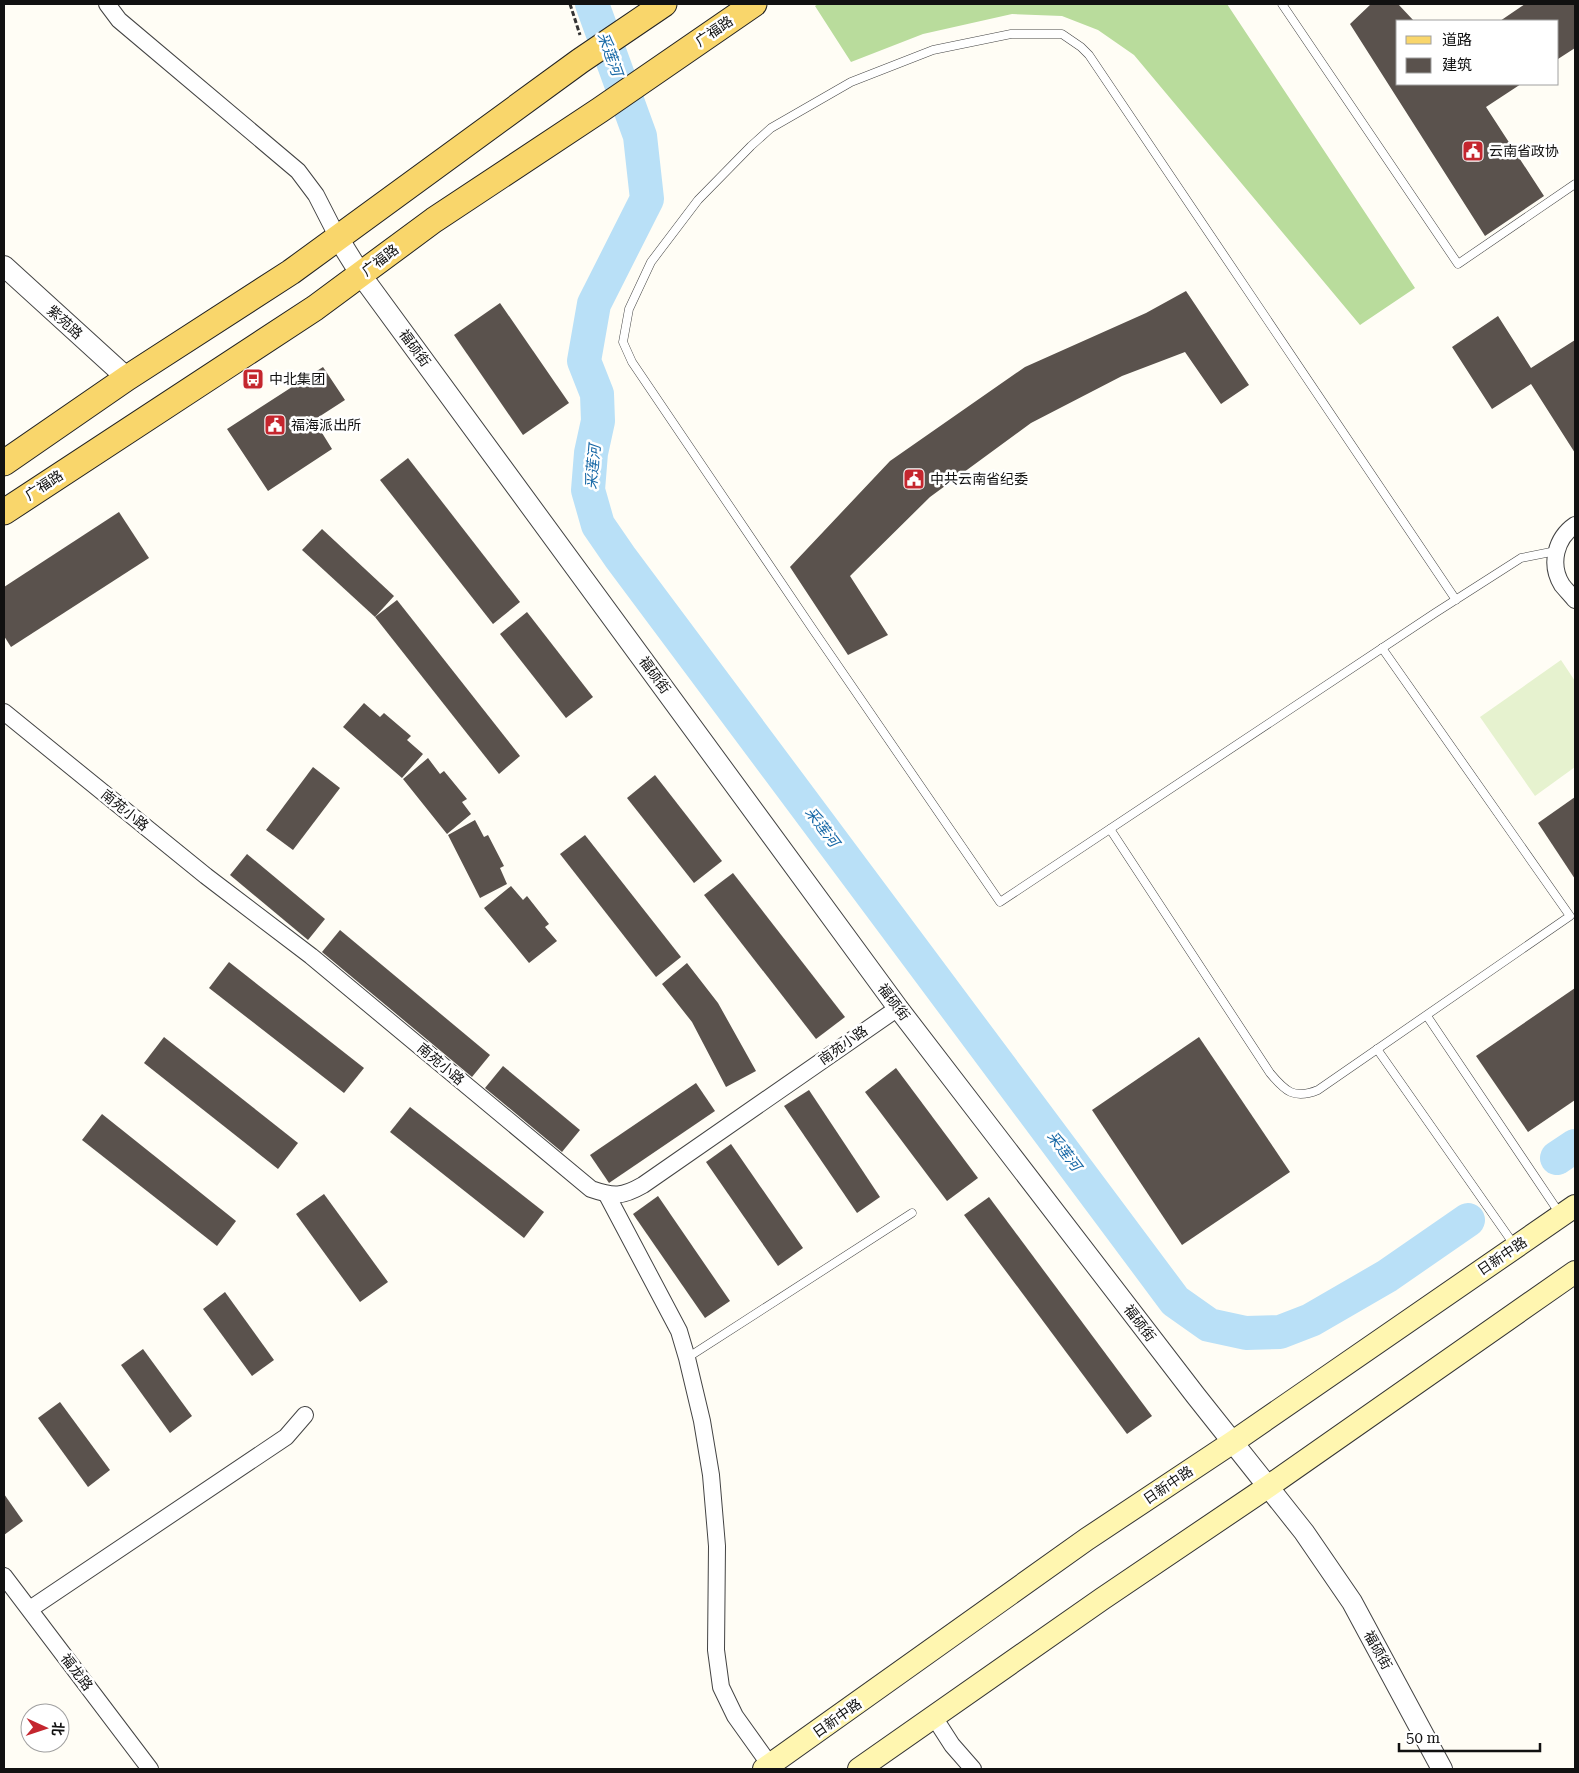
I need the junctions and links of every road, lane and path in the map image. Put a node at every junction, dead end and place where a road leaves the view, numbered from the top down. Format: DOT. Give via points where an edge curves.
graph roads {
  1 [pos="106,4"];
  2 [pos="570,4"];
  3 [pos="664,4"];
  4 [pos="754,4"];
  5 [pos="1282,4"];
  6 [pos="580,61"];
  7 [pos="1575,184"];
  8 [pos="338,238"];
  9 [pos="4,266"];
  10 [pos="361,274"];
  11 [pos="126,378"];
  12 [pos="4,463"];
  13 [pos="4,512"];
  14 [pos="1575,525"];
  15 [pos="1556,551"];
  16 [pos="1456,600"];
  17 [pos="1575,600"];
  18 [pos="1382,648"];
  19 [pos="4,712"];
  20 [pos="1110,829"];
  21 [pos="898,1008"];
  22 [pos="1426,1016"];
  23 [pos="1378,1049"];
  24 [pos="607,1195"];
  25 [pos="1568,1211"];
  26 [pos="912,1213"];
  27 [pos="1515,1246"];
  28 [pos="1575,1272"];
  29 [pos="687,1358"];
  30 [pos="305,1415"];
  31 [pos="1233,1442"];
  32 [pos="1269,1486"];
  33 [pos="6,1583"];
  34 [pos="30,1609"];
  35 [pos="934,1718"];
  36 [pos="767,1767"];
  37 [pos="150,1769"];
  38 [pos="859,1769"];
  39 [pos="973,1769"];
  40 [pos="1442,1769"];
  1 -- 8 [label="street" via="119,20 298,171 316,195"];
  2 -- 6 [label="path" via="581,36"];
  3 -- 6 [label="main road"];
  4 -- 10 [label="main road, 广福路" via="434,220"];
  5 -- 7 [label="lane" via="1458,264"];
  6 -- 8 [label="main road"];
  8 -- 10 [label="street, 福硕街"];
  8 -- 11 [label="main road"];
  9 -- 11 [label="street, 紫苑路"];
  10 -- 13 [label="main road, 广福路" via="315,308"];
  10 -- 21 [label="street, 福硕街"];
  11 -- 12 [label="main road"];
  14 -- 15 [label="street" via="1563,536"];
  15 -- 16 [label="lane" via="1522,558"];
  15 -- 17 [label="street" via="1558,574"];
  16 -- 18 [label="lane"];
  16 -- 20 [label="lane" via="1082,47 1062,34 1011,34 933,50 851,82 771,128 698,200 651,262 629,309 623,342 632,362 1000,902"];
  18 -- 20 [label="lane"];
  18 -- 22 [label="lane" via="1570,916"];
  19 -- 24 [label="street, 南苑小路" via="206,876 311,956 591,1189"];
  20 -- 23 [label="lane" via="1283,1089 1296,1094 1310,1094"];
  21 -- 24 [label="street, 南苑小路" via="628,1194"];
  21 -- 31 [label="street, 福硕街"];
  22 -- 23 [label="lane"];
  22 -- 25 [label="lane"];
  23 -- 27 [label="lane"];
  24 -- 29 [label="street" via="679,1331"];
  25 -- 27 [label="main road, 日新中路"];
  26 -- 29 [label="lane"];
  27 -- 31 [label="main road, 日新中路"];
  28 -- 32 [label="main road"];
  29 -- 36 [label="street" via="711,1475 716,1546 716,1650 721,1687"];
  30 -- 34 [label="street" via="286,1437"];
  31 -- 32 [label="street, 福硕街"];
  31 -- 36 [label="main road, 日新中路" via="1087,1539"];
  32 -- 35 [label="main road"];
  32 -- 40 [label="street, 福硕街" via="1352,1602"];
  33 -- 34 [label="street, 福龙路"];
  34 -- 37 [label="street, 福龙路"];
  35 -- 38 [label="main road"];
  35 -- 39 [label="street"];
}
